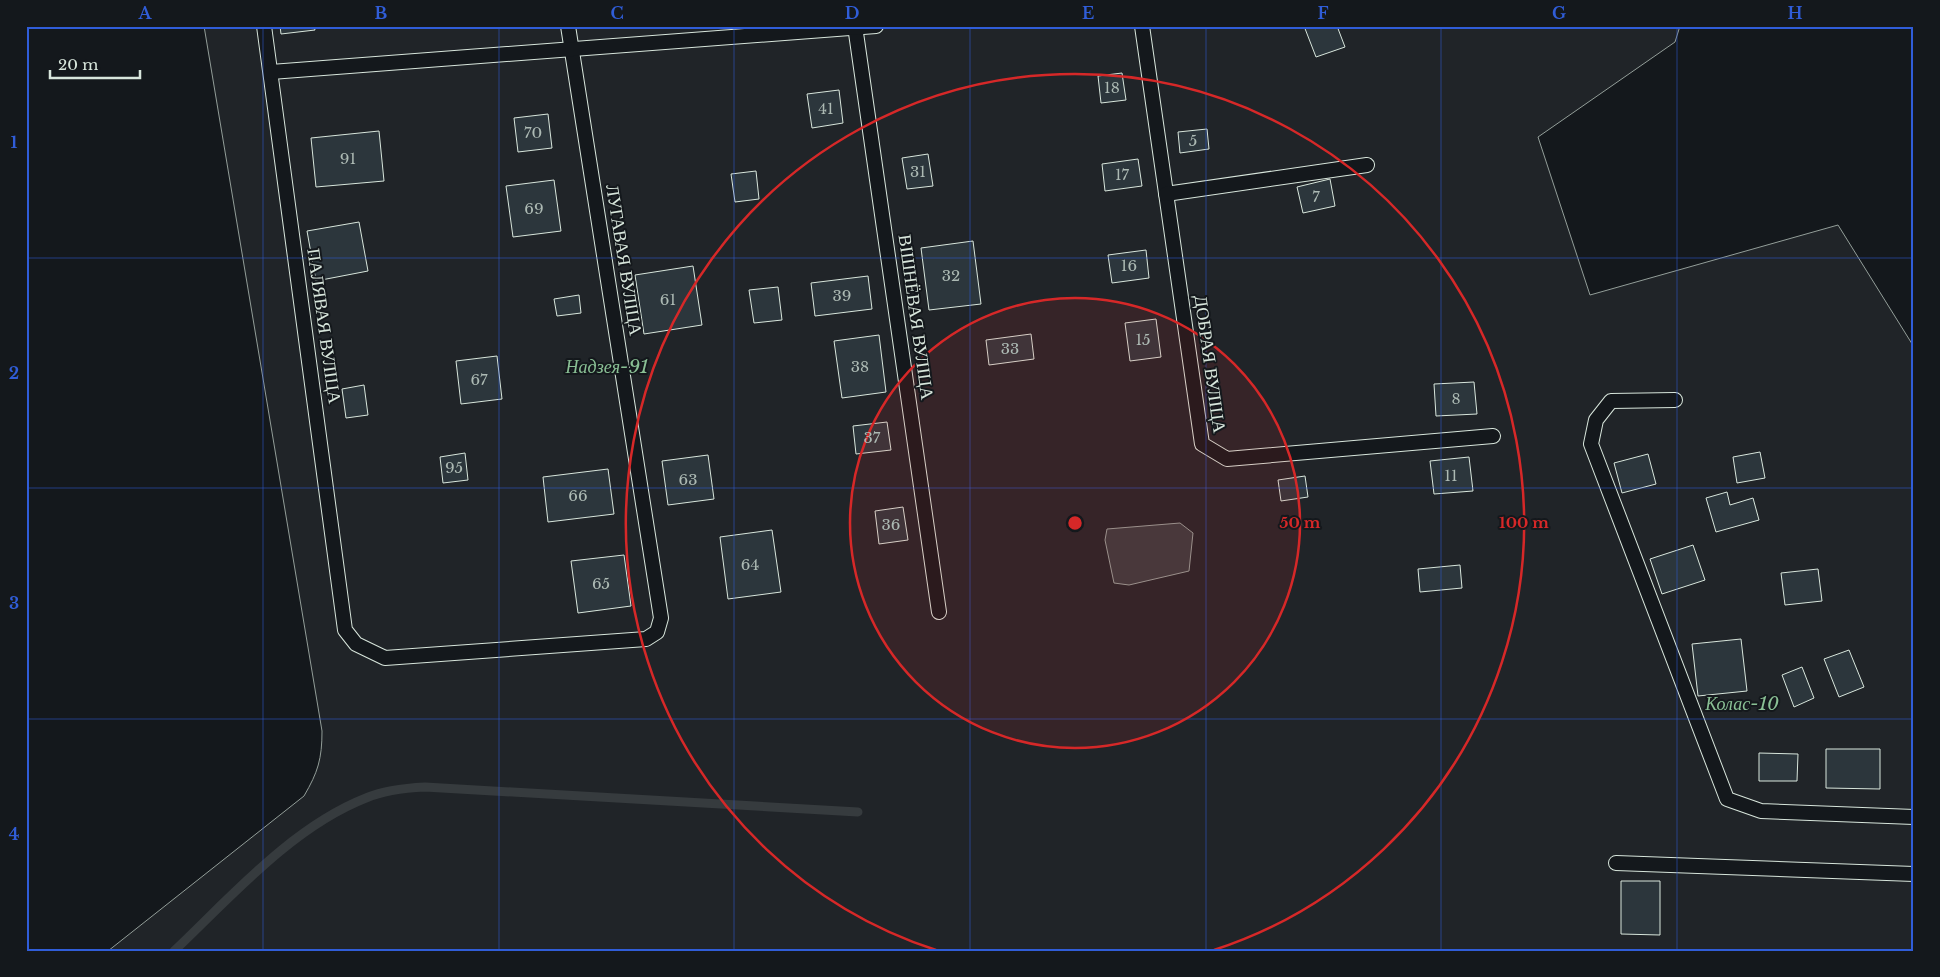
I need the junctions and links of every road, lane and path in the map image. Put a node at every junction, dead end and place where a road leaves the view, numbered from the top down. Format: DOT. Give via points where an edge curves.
graph roads {
  1 [pos="264,26"];
  2 [pos="568,26"];
  3 [pos="876,26"];
  4 [pos="1142,26"];
  5 [pos="855,27"];
  6 [pos="572,49"];
  7 [pos="271,72"];
  8 [pos="1367,165"];
  9 [pos="1166,194"];
  10 [pos="1675,400"];
  11 [pos="1493,436"];
  12 [pos="939,612"];
  13 [pos="345,630"];
  14 [pos="1914,816"];
  15 [pos="1616,863"];
  16 [pos="1914,874"];
  1 -- 7 [label="lane, ПАЛЯВАЯ ВУЛІЦА"];
  2 -- 6 [label="lane, ЛУГАВАЯ ВУЛІЦА"];
  3 -- 5 [label="lane"];
  4 -- 9 [label="lane, ДОБРАЯ ВУЛІЦА"];
  5 -- 6 [label="lane"];
  5 -- 12 [label="lane, ВІШНЁВАЯ ВУЛІЦА"];
  6 -- 7 [label="lane"];
  6 -- 13 [label="lane, ЛУГАВАЯ ВУЛІЦА" via="661,618 657,632 646,640 385,658 356,644"];
  7 -- 13 [label="lane, ПАЛЯВАЯ ВУЛІЦА"];
  8 -- 9 [label="lane"];
  9 -- 11 [label="lane, ДОБРАЯ ВУЛІЦА" via="1202,444 1227,459"];
  10 -- 14 [label="lane" via="1611,401 1596,420 1591,444 1727,799 1761,811"];
  15 -- 16 [label="lane"];
}
